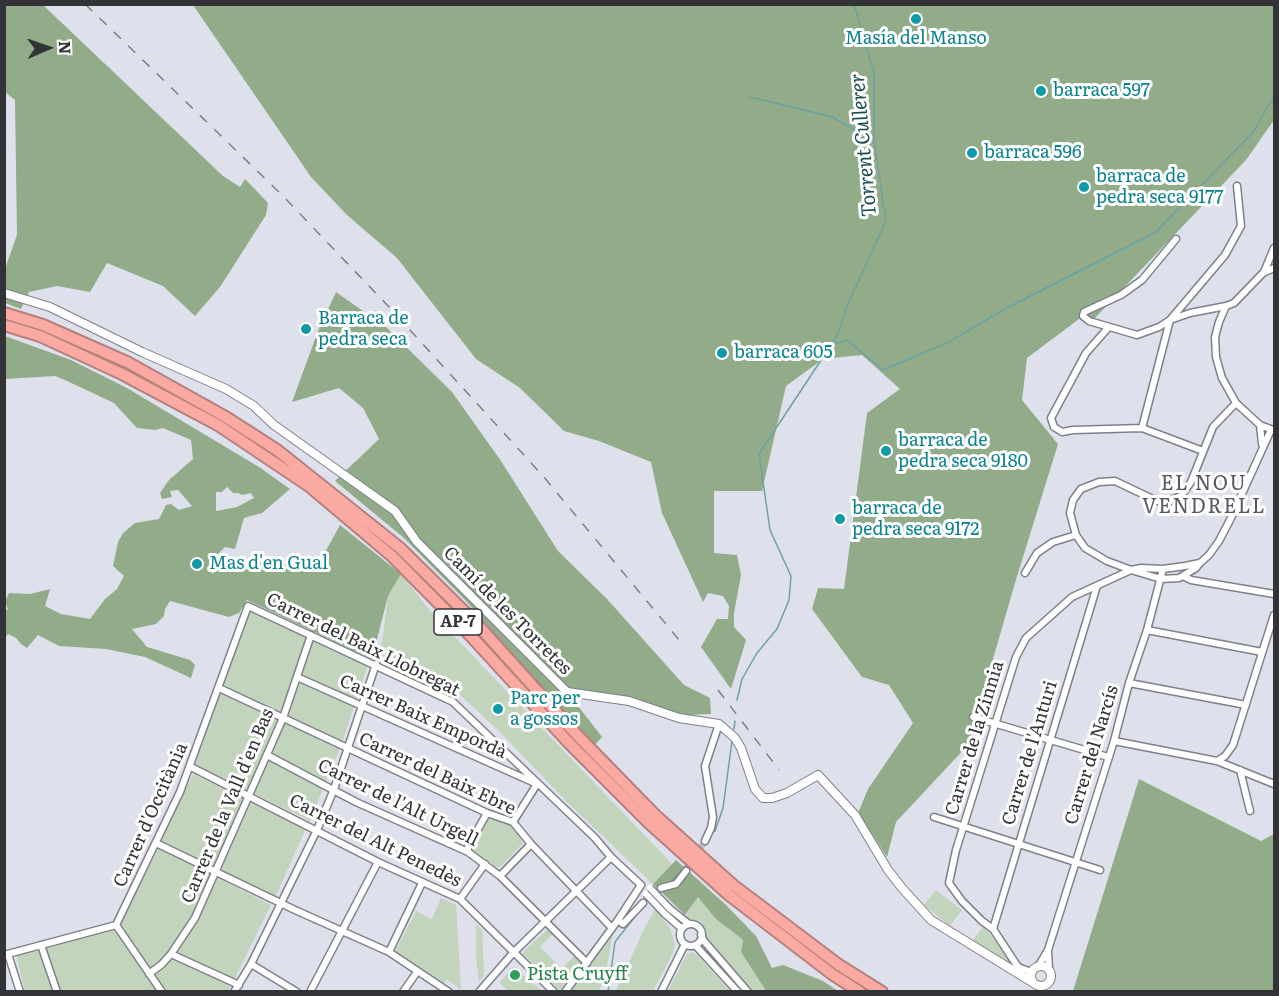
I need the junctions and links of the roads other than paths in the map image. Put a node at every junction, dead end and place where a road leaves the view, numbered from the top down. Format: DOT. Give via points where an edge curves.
graph roads {
  1 [pos="1237,186"];
  2 [pos="1176,239"];
  3 [pos="1275,248"];
  4 [pos="1275,268"];
  5 [pos="1263,273"];
  6 [pos="4,293"];
  7 [pos="1226,306"];
  8 [pos="4,313"];
  9 [pos="1170,320"];
  10 [pos="4,324"];
  11 [pos="1108,328"];
  12 [pos="1229,390"];
  13 [pos="1236,403"];
  14 [pos="1245,412"];
  15 [pos="1222,415"];
  16 [pos="1260,424"];
  17 [pos="1142,428"];
  18 [pos="1273,430"];
  19 [pos="1275,440"];
  20 [pos="1203,451"];
  21 [pos="1262,451"];
  22 [pos="1076,535"];
  23 [pos="1200,563"];
  24 [pos="1182,567"];
  25 [pos="1163,569"];
  26 [pos="1131,570"];
  27 [pos="1025,573"];
  28 [pos="1183,577"];
  29 [pos="1161,579"];
  30 [pos="1097,586"];
  31 [pos="1084,592"];
  32 [pos="1275,594"];
  33 [pos="1094,598"];
  34 [pos="248,606"];
  35 [pos="1275,615"];
  36 [pos="1147,630"];
  37 [pos="311,635"];
  38 [pos="1262,652"];
  39 [pos="376,664"];
  40 [pos="297,677"];
  41 [pos="1129,683"];
  42 [pos="219,688"];
  43 [pos="1246,705"];
  44 [pos="362,707"];
  45 [pos="973,717"];
  46 [pos="282,718"];
  47 [pos="995,723"];
  48 [pos="719,724"];
  49 [pos="1050,741"];
  50 [pos="1114,741"];
  51 [pos="348,749"];
  52 [pos="267,755"];
  53 [pos="1108,757"];
  54 [pos="1217,761"];
  55 [pos="191,767"];
  56 [pos="1240,770"];
  57 [pos="537,784"];
  58 [pos="1275,784"];
  59 [pos="334,789"];
  60 [pos="250,795"];
  61 [pos="1250,811"];
  62 [pos="487,813"];
  63 [pos="934,817"];
  64 [pos="513,822"];
  65 [pos="963,827"];
  66 [pos="317,830"];
  67 [pos="705,841"];
  68 [pos="156,843"];
  69 [pos="531,844"];
  70 [pos="1018,844"];
  71 [pos="468,852"];
  72 [pos="611,857"];
  73 [pos="378,862"];
  74 [pos="1076,862"];
  75 [pos="485,864"];
  76 [pos="1100,870"];
  77 [pos="686,871"];
  78 [pos="216,873"];
  79 [pos="500,876"];
  80 [pos="422,883"];
  81 [pos="642,888"];
  82 [pos="661,888"];
  83 [pos="577,891"];
  84 [pos="460,899"];
  85 [pos="643,903"];
  86 [pos="282,904"];
  87 [pos="668,912"];
  88 [pos="618,920"];
  89 [pos="545,922"];
  90 [pos="689,924"];
  91 [pos="116,925"];
  92 [pos="612,928"];
  93 [pos="682,929"];
  94 [pos="993,929"];
  95 [pos="341,930"];
  96 [pos="701,935"];
  97 [pos="685,944"];
  98 [pos="41,945"];
  99 [pos="695,945"];
  100 [pos="1048,950"];
  101 [pos="389,952"];
  102 [pos="513,953"];
  103 [pos="9,954"];
  104 [pos="171,954"];
  105 [pos="586,963"];
  106 [pos="251,964"];
  107 [pos="1039,965"];
  108 [pos="1048,969"];
  109 [pos="417,972"];
  110 [pos="1031,972"];
  111 [pos="149,974"];
  112 [pos="1051,979"];
  113 [pos="1034,984"];
  114 [pos="238,985"];
  115 [pos="20,992"];
  116 [pos="57,992"];
  117 [pos="162,992"];
  118 [pos="234,992"];
  119 [pos="297,992"];
  120 [pos="310,992"];
  121 [pos="403,992"];
  122 [pos="449,992"];
  123 [pos="479,992"];
  124 [pos="554,992"];
  125 [pos="565,992"];
  126 [pos="661,992"];
  127 [pos="738,992"];
  128 [pos="748,992"];
  129 [pos="860,992"];
  130 [pos="882,992"];
  131 [pos="1043,992"];
  132 [pos="1054,992"];
  1 -- 9 [label="street" via="1241,226 1225,255"];
  2 -- 11 [label="street" via="1142,280 1121,296 1084,312 1089,321"];
  3 -- 5 [label="street"];
  4 -- 5 [label="street"];
  5 -- 7 [label="street" via="1234,303"];
  6 -- 48 [label="street, Camí de les Torretes" via="51,307 226,389 254,406 395,511 417,542 567,692 629,701 679,718"];
  7 -- 9 [label="street"];
  7 -- 12 [label="street" via="1215,337 1216,357"];
  8 -- 130 [label="highway, AP-7" via="129,363 277,450 400,548 477,624 655,815 734,885 839,965"];
  9 -- 11 [label="street" via="1137,335"];
  9 -- 17 [label="street"];
  10 -- 129 [label="highway, AP-7" via="122,374 218,425 309,486 393,557 649,823 729,895"];
  11 -- 17 [label="street" via="1086,353 1051,418 1054,427 1062,432"];
  12 -- 13 [label="street"];
  12 -- 15 [label="street" via="1229,403"];
  13 -- 14 [label="street"];
  13 -- 15 [label="street"];
  14 -- 15 [label="street"];
  14 -- 16 [label="street"];
  15 -- 20 [label="street"];
  16 -- 18 [label="street"];
  16 -- 21 [label="street"];
  17 -- 20 [label="street"];
  18 -- 21 [label="street"];
  19 -- 21 [label="street"];
  20 -- 22 [label="street" via="1191,482 1181,496 1169,501 1157,501 1115,481 1081,489 1070,513"];
  21 -- 23 [label="street" via="1219,541"];
  22 -- 26 [label="street" via="1085,548"];
  22 -- 27 [label="street" via="1053,542 1037,553"];
  23 -- 24 [label="street, Carrer de la Zinnia"];
  23 -- 28 [label="street"];
  24 -- 25 [label="street, Carrer de la Zinnia"];
  24 -- 28 [label="street"];
  25 -- 26 [label="street, Carrer de la Zinnia"];
  25 -- 29 [label="street, Carrer del Narcís"];
  26 -- 29 [label="street"];
  26 -- 30 [label="street, Carrer de la Zinnia"];
  28 -- 29 [label="street"];
  28 -- 32 [label="street"];
  29 -- 36 [label="street, Carrer del Narcís"];
  30 -- 31 [label="street, Carrer de la Zinnia"];
  30 -- 33 [label="street, Carrer de l'Anturi"];
  31 -- 33 [label="street"];
  31 -- 47 [label="street, Carrer de la Zinnia" via="1072,597 1026,638"];
  33 -- 49 [label="street, Carrer de l'Anturi"];
  34 -- 37 [label="street, Carrer del Baix Llobregat"];
  34 -- 42 [label="street, Carrer d'Occitània"];
  35 -- 38 [label="street"];
  36 -- 38 [label="street"];
  36 -- 41 [label="street, Carrer del Narcís"];
  37 -- 39 [label="street, Carrer del Baix Llobregat"];
  37 -- 40 [label="street, Carrer de la Vall d'en Bas"];
  38 -- 43 [label="street"];
  39 -- 44 [label="street"];
  39 -- 57 [label="street, Carrer del Baix Llobregat" via="453,702"];
  40 -- 44 [label="street, Carrer Baix Empordà"];
  40 -- 46 [label="street, Carrer de la Vall d'en Bas"];
  41 -- 43 [label="street"];
  41 -- 50 [label="street, Carrer del Narcís"];
  42 -- 46 [label="street, Carrer del Baix Ebre"];
  42 -- 55 [label="street, Carrer d'Occitània"];
  43 -- 54 [label="street" via="1233,746"];
  44 -- 51 [label="street"];
  44 -- 57 [label="street, Carrer Baix Empordà"];
  45 -- 47 [label="street"];
  46 -- 51 [label="street, Carrer del Baix Ebre"];
  46 -- 52 [label="street, Carrer de la Vall d'en Bas"];
  47 -- 49 [label="street"];
  47 -- 65 [label="street, Carrer de la Zinnia"];
  48 -- 67 [label="street" via="705,766 713,817"];
  48 -- 113 [label="street" via="741,748 761,797 787,793 818,775 855,815 895,879 931,920"];
  49 -- 53 [label="street"];
  49 -- 70 [label="street, Carrer de l'Anturi"];
  50 -- 53 [label="street, Carrer del Narcís"];
  50 -- 54 [label="street"];
  51 -- 59 [label="street"];
  51 -- 62 [label="street, Carrer del Baix Ebre"];
  52 -- 59 [label="street, Carrer de l'Alt Urgell"];
  52 -- 60 [label="street, Carrer de la Vall d'en Bas"];
  53 -- 74 [label="street, Carrer del Narcís"];
  54 -- 56 [label="street"];
  55 -- 60 [label="street, Carrer del Alt Penedès"];
  55 -- 68 [label="street, Carrer d'Occitània"];
  56 -- 58 [label="street"];
  56 -- 61 [label="street"];
  57 -- 64 [label="street"];
  57 -- 72 [label="street, Carrer del Baix Llobregat"];
  59 -- 66 [label="street"];
  59 -- 71 [label="street, Carrer de l'Alt Urgell"];
  60 -- 66 [label="street, Carrer del Alt Penedès"];
  60 -- 78 [label="street, Carrer de la Vall d'en Bas"];
  62 -- 64 [label="street, Carrer del Baix Ebre"];
  62 -- 71 [label="street"];
  63 -- 65 [label="street"];
  64 -- 69 [label="street, Carrer del Baix Ebre"];
  65 -- 70 [label="street"];
  65 -- 94 [label="street, Carrer de la Zinnia" via="949,883 962,901"];
  66 -- 73 [label="street, Carrer del Alt Penedès"];
  66 -- 86 [label="street"];
  68 -- 78 [label="street"];
  68 -- 91 [label="street, Carrer d'Occitània"];
  69 -- 79 [label="street"];
  69 -- 83 [label="street, Carrer del Baix Ebre"];
  70 -- 74 [label="street"];
  70 -- 94 [label="street, Carrer de l'Anturi"];
  71 -- 75 [label="street, Carrer de l'Alt Urgell"];
  72 -- 81 [label="street, Carrer del Baix Llobregat"];
  72 -- 83 [label="street"];
  73 -- 80 [label="street, Carrer del Alt Penedès"];
  73 -- 95 [label="street"];
  74 -- 76 [label="street"];
  74 -- 100 [label="street, Carrer del Narcís"];
  75 -- 79 [label="street, Carrer de l'Alt Urgell"];
  75 -- 84 [label="street"];
  77 -- 82 [label="street" via="676,884"];
  78 -- 86 [label="street"];
  78 -- 104 [label="street, Carrer de la Vall d'en Bas" via="195,918"];
  79 -- 89 [label="street, Carrer de l'Alt Urgell"];
  80 -- 84 [label="street, Carrer del Alt Penedès"];
  80 -- 101 [label="street"];
  81 -- 87 [label="street, Carrer del Baix Llobregat, bridge" via="650,888"];
  81 -- 88 [label="street"];
  83 -- 89 [label="street"];
  83 -- 92 [label="street, Carrer del Baix Ebre"];
  84 -- 102 [label="street, Carrer del Alt Penedès"];
  85 -- 88 [label="street" via="623,924"];
  86 -- 95 [label="street"];
  86 -- 106 [label="street"];
  87 -- 90 [label="street"];
  87 -- 93 [label="street"];
  88 -- 92 [label="street"];
  89 -- 102 [label="street"];
  89 -- 105 [label="street, Carrer de l'Alt Urgell"];
  90 -- 93 [label="street"];
  90 -- 96 [label="street" via="698,927"];
  91 -- 98 [label="street"];
  91 -- 111 [label="street"];
  92 -- 105 [label="street"];
  93 -- 97 [label="street" via="680,939"];
  94 -- 110 [label="street, Carrer de la Zinnia" via="1018,967"];
  95 -- 101 [label="street"];
  95 -- 120 [label="street"];
  96 -- 99 [label="street"];
  96 -- 128 [label="street"];
  97 -- 99 [label="street"];
  97 -- 126 [label="street"];
  98 -- 103 [label="street"];
  98 -- 116 [label="street"];
  99 -- 127 [label="street"];
  100 -- 107 [label="street, Carrer del Narcís"];
  100 -- 108 [label="street, Carrer del Narcís"];
  101 -- 109 [label="street"];
  102 -- 123 [label="street"];
  102 -- 124 [label="street, Carrer del Alt Penedès"];
  103 -- 115 [label="street"];
  104 -- 111 [label="street, Carrer de la Vall d'en Bas"];
  104 -- 114 [label="street"];
  105 -- 125 [label="street"];
  106 -- 114 [label="street"];
  106 -- 119 [label="street"];
  107 -- 108 [label="street"];
  107 -- 110 [label="street"];
  108 -- 112 [label="street"];
  109 -- 121 [label="street"];
  109 -- 122 [label="street"];
  110 -- 113 [label="street"];
  111 -- 117 [label="street"];
  112 -- 113 [label="street" via="1044,986"];
  112 -- 132 [label="street"];
  113 -- 131 [label="street"];
  114 -- 118 [label="street"];
}
